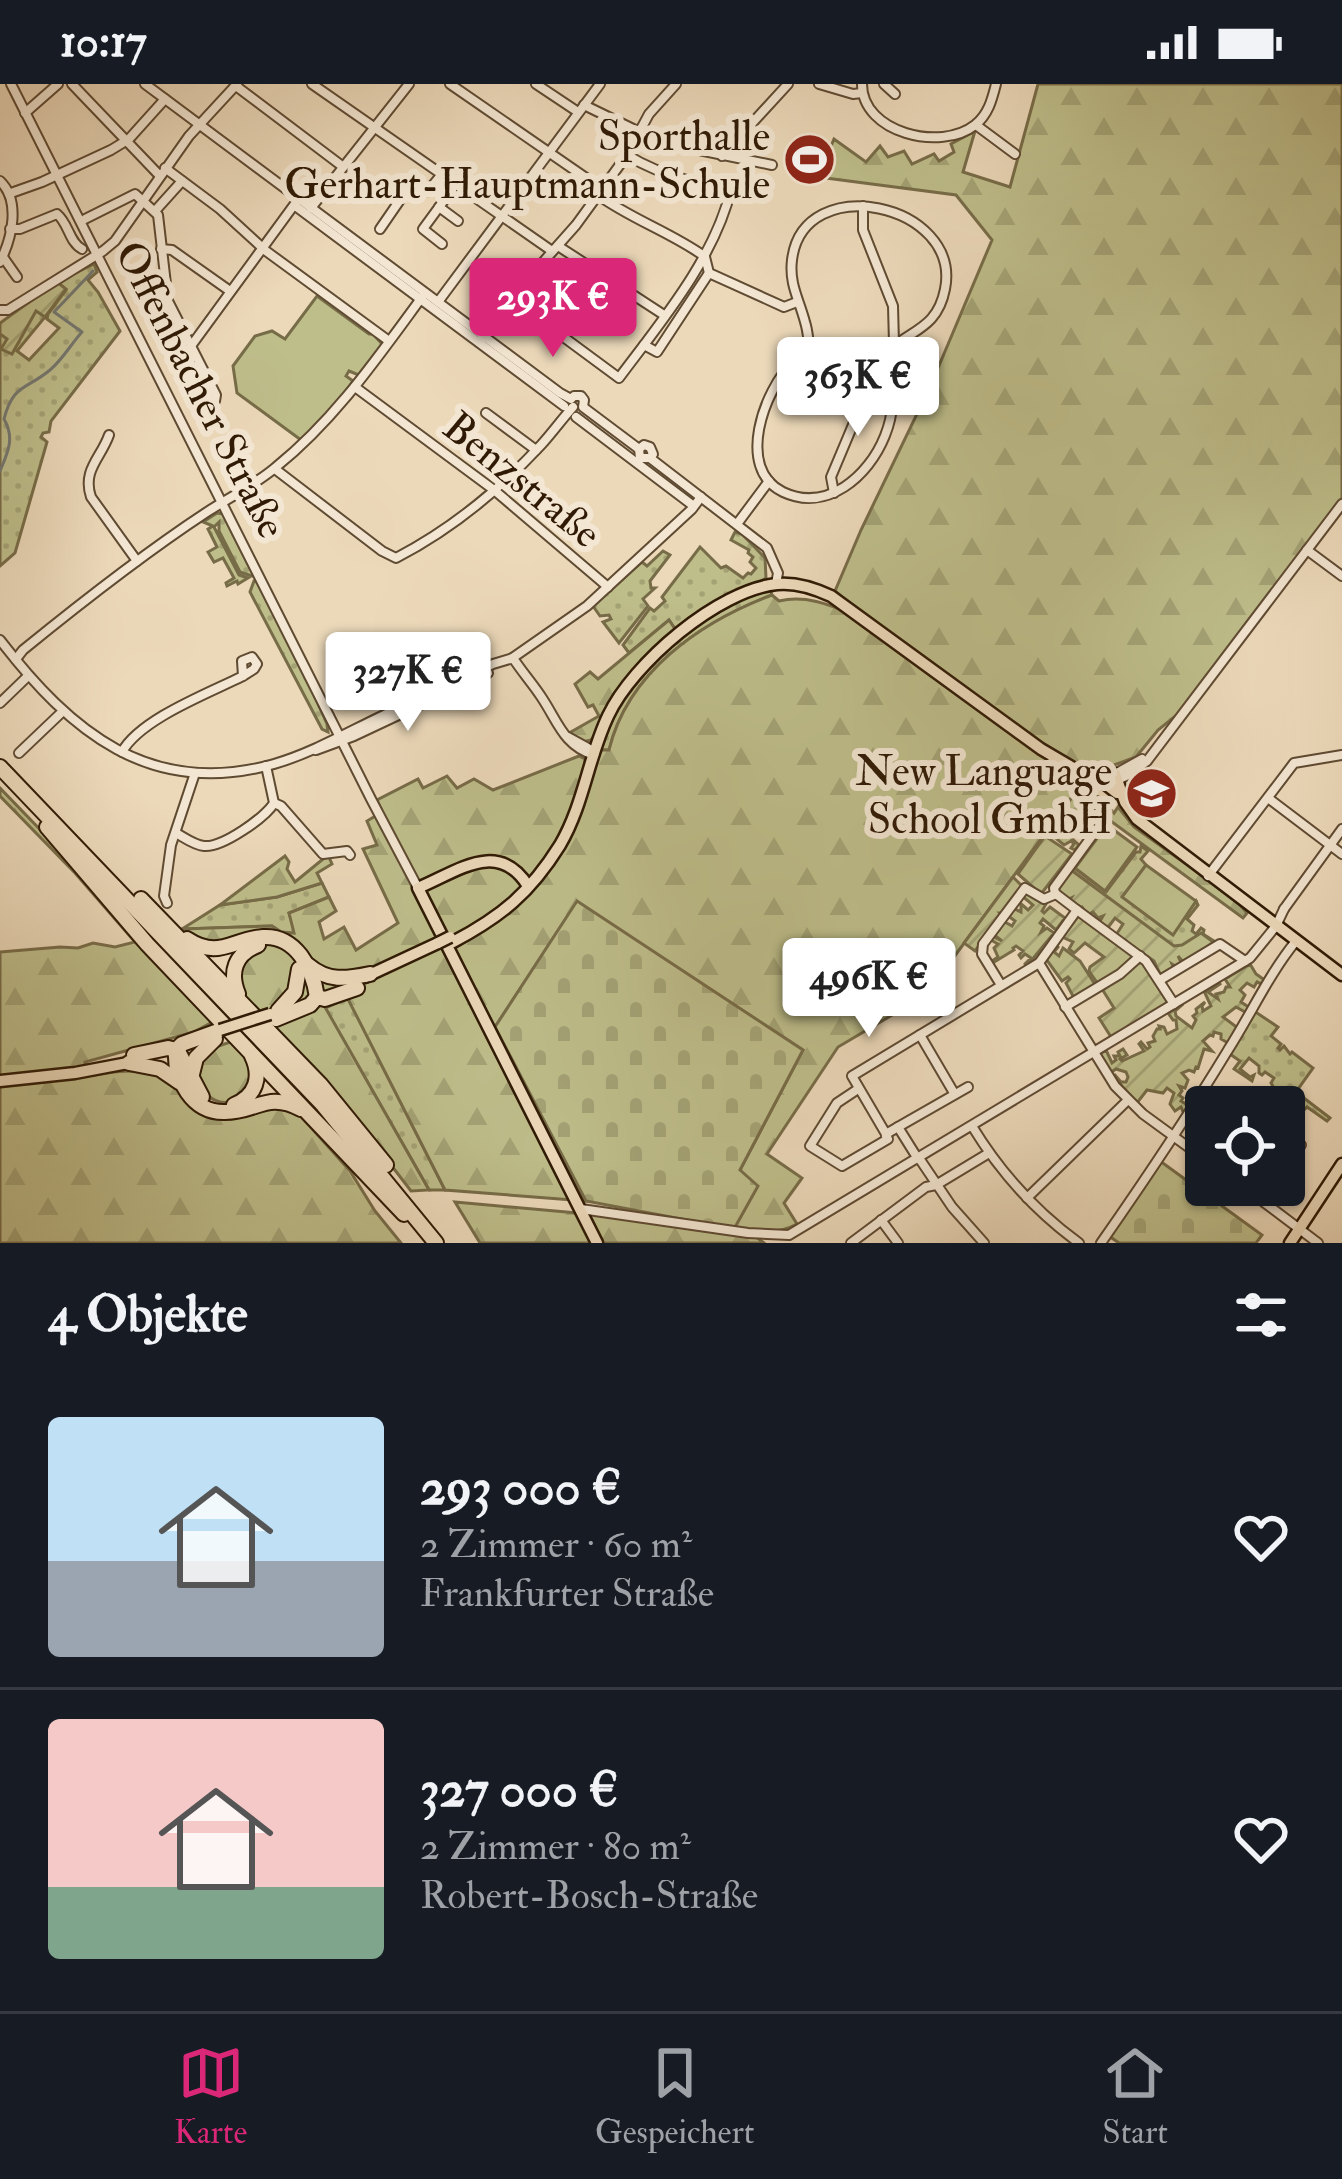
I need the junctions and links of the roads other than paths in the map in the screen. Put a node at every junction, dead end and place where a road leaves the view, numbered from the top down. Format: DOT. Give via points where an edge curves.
graph roads {
  1 [pos="11,84"];
  2 [pos="58,84"];
  3 [pos="72,84"];
  4 [pos="145,84"];
  5 [pos="171,84"];
  6 [pos="313,84"];
  7 [pos="410,84"];
  8 [pos="450,84"];
  9 [pos="536,84"];
  10 [pos="600,84"];
  11 [pos="676,84"];
  12 [pos="788,84"];
  13 [pos="819,84"];
  14 [pos="884,84"];
  15 [pos="996,84"];
  16 [pos="236,85"];
  17 [pos="862,89"];
  18 [pos="895,94"];
  19 [pos="163,98"];
  20 [pos="581,109"];
  21 [pos="25,113"];
  22 [pos="200,124"];
  23 [pos="976,125"];
  24 [pos="374,127"];
  25 [pos="640,134"];
  26 [pos="126,141"];
  27 [pos="550,151"];
  28 [pos="1015,154"];
  29 [pos="627,155"];
  30 [pos="722,156"];
  31 [pos="772,165"];
  32 [pos="342,166"];
  33 [pos="163,172"];
  34 [pos="442,174"];
  35 [pos="56,175"];
  36 [pos="182,181"];
  37 [pos="0,182"];
  38 [pos="456,184"];
  39 [pos="731,189"];
  40 [pos="600,192"];
  41 [pos="11,193"];
  42 [pos="760,193"];
  43 [pos="145,201"];
  44 [pos="863,206"];
  45 [pos="439,207"];
  46 [pos="311,208"];
  47 [pos="155,211"];
  48 [pos="502,214"];
  49 [pos="86,218"];
  50 [pos="458,221"];
  51 [pos="10,229"];
  52 [pos="380,229"];
  53 [pos="84,231"];
  54 [pos="115,241"];
  55 [pos="442,244"];
  56 [pos="263,247"];
  57 [pos="556,249"];
  58 [pos="82,250"];
  59 [pos="161,250"];
  60 [pos="97,254"];
  61 [pos="704,256"];
  62 [pos="2,260"];
  63 [pos="64,273"];
  64 [pos="709,273"];
  65 [pos="17,277"];
  66 [pos="109,278"];
  67 [pos="230,292"];
  68 [pos="423,296"];
  69 [pos="512,299"];
  70 [pos="438,302"];
  71 [pos="797,302"];
  72 [pos="2,312"];
  73 [pos="664,316"];
  74 [pos="481,340"];
  75 [pos="389,341"];
  76 [pos="889,344"];
  77 [pos="644,345"];
  78 [pos="191,346"];
  79 [pos="860,347"];
  80 [pos="810,350"];
  81 [pos="881,362"];
  82 [pos="888,372"];
  83 [pos="355,387"];
  84 [pos="893,392"];
  85 [pos="921,393"];
  86 [pos="573,407"];
  87 [pos="201,408"];
  88 [pos="486,413"];
  89 [pos="110,435"];
  90 [pos="536,450"];
  91 [pos="274,469"];
  92 [pos="769,482"];
  93 [pos="212,483"];
  94 [pos="688,488"];
  95 [pos="244,490"];
  96 [pos="494,490"];
  97 [pos="834,493"];
  98 [pos="705,500"];
  99 [pos="222,503"];
  100 [pos="1342,504"];
  101 [pos="693,506"];
  102 [pos="208,511"];
  103 [pos="746,513"];
  104 [pos="726,516"];
  105 [pos="231,522"];
  106 [pos="737,524"];
  107 [pos="750,534"];
  108 [pos="1307,550"];
  109 [pos="137,562"];
  110 [pos="1342,576"];
  111 [pos="776,577"];
  112 [pos="607,588"];
  113 [pos="0,640"];
  114 [pos="513,658"];
  115 [pos="16,659"];
  116 [pos="28,676"];
  117 [pos="243,676"];
  118 [pos="0,703"];
  119 [pos="62,712"];
  120 [pos="333,724"];
  121 [pos="355,733"];
  122 [pos="341,739"];
  123 [pos="1161,742"];
  124 [pos="324,746"];
  125 [pos="589,750"];
  126 [pos="122,752"];
  127 [pos="19,753"];
  128 [pos="348,754"];
  129 [pos="1342,754"];
  130 [pos="266,766"];
  131 [pos="0,767"];
  132 [pos="195,773"];
  133 [pos="0,778"];
  134 [pos="1117,783"];
  135 [pos="1268,797"];
  136 [pos="274,803"];
  137 [pos="1106,818"];
  138 [pos="47,826"];
  139 [pos="1342,829"];
  140 [pos="64,833"];
  141 [pos="176,833"];
  142 [pos="1330,845"];
  143 [pos="1342,854"];
  144 [pos="350,855"];
  145 [pos="1209,876"];
  146 [pos="521,879"];
  147 [pos="441,885"];
  148 [pos="419,888"];
  149 [pos="1056,894"];
  150 [pos="166,903"];
  151 [pos="429,909"];
  152 [pos="1077,910"];
  153 [pos="164,921"];
  154 [pos="1274,924"];
  155 [pos="1296,940"];
  156 [pos="445,942"];
  157 [pos="1139,956"];
  158 [pos="1243,962"];
  159 [pos="1039,963"];
  160 [pos="303,967"];
  161 [pos="370,974"];
  162 [pos="1342,975"];
  163 [pos="1160,980"];
  164 [pos="1001,985"];
  165 [pos="357,988"];
  166 [pos="317,997"];
  167 [pos="1174,1004"];
  168 [pos="1065,1007"];
  169 [pos="248,1008"];
  170 [pos="274,1016"];
  171 [pos="920,1035"];
  172 [pos="224,1036"];
  173 [pos="176,1050"];
  174 [pos="1093,1053"];
  175 [pos="131,1059"];
  176 [pos="0,1078"];
  177 [pos="186,1081"];
  178 [pos="1206,1086"];
  179 [pos="968,1087"];
  180 [pos="858,1089"];
  181 [pos="954,1093"];
  182 [pos="1128,1100"];
  183 [pos="1185,1118"];
  184 [pos="972,1126"];
  185 [pos="898,1127"];
  186 [pos="323,1128"];
  187 [pos="886,1134"];
  188 [pos="1173,1136"];
  189 [pos="1185,1145"];
  190 [pos="988,1153"];
  191 [pos="918,1158"];
  192 [pos="1342,1164"];
  193 [pos="936,1185"];
  194 [pos="1028,1198"];
  195 [pos="1268,1206"];
  196 [pos="581,1209"];
  197 [pos="597,1210"];
  198 [pos="404,1214"];
  199 [pos="881,1220"];
  200 [pos="589,1225"];
  201 [pos="1065,1233"];
  202 [pos="429,1235"];
  203 [pos="1298,1237"];
  204 [pos="790,1239"];
  205 [pos="767,1240"];
  206 [pos="597,1243"];
  207 [pos="851,1243"];
  208 [pos="898,1243"];
  209 [pos="983,1243"];
  210 [pos="1058,1243"];
  211 [pos="1079,1243"];
  212 [pos="1101,1243"];
  213 [pos="1318,1243"];
  1 -- 21 [label="street, Offenbacher Straße"];
  2 -- 21 [label="street"];
  3 -- 26 [label="street"];
  4 -- 19 [label="street"];
  5 -- 19 [label="street"];
  6 -- 24 [label="street"];
  7 -- 24 [label="street"];
  8 -- 27 [label="street"];
  9 -- 20 [label="street"];
  10 -- 20 [label="street"];
  11 -- 25 [label="street"];
  12 -- 30 [label="street"];
  13 -- 17 [label="street" via="853,94"];
  14 -- 18 [label="street"];
  15 -- 23 [label="street"];
  16 -- 22 [label="street"];
  16 -- 32 [label="street"];
  17 -- 23 [label="street" via="880,118 911,134 950,136"];
  19 -- 22 [label="street"];
  19 -- 26 [label="street"];
  20 -- 25 [label="street"];
  20 -- 27 [label="street"];
  21 -- 35 [label="street, Offenbacher Straße"];
  22 -- 33 [label="street"];
  22 -- 46 [label="street"];
  23 -- 28 [label="street"];
  24 -- 32 [label="street"];
  24 -- 34 [label="street"];
  25 -- 29 [label="street"];
  25 -- 30 [label="street"];
  26 -- 33 [label="street"];
  26 -- 35 [label="street"];
  27 -- 40 [label="street"];
  27 -- 48 [label="street"];
  29 -- 39 [label="street" via="660,173"];
  29 -- 40 [label="street"];
  30 -- 31 [label="street"];
  32 -- 46 [label="street"];
  33 -- 36 [label="street"];
  33 -- 43 [label="street"];
  34 -- 38 [label="street"];
  34 -- 52 [label="street" via="428,191 411,184"];
  35 -- 41 [label="street"];
  35 -- 53 [label="street, Offenbacher Straße"];
  36 -- 47 [label="street"];
  36 -- 56 [label="street"];
  37 -- 41 [label="street"];
  38 -- 45 [label="street"];
  38 -- 48 [label="street"];
  39 -- 42 [label="street"];
  39 -- 61 [label="street"];
  40 -- 57 [label="street"];
  40 -- 61 [label="street"];
  41 -- 51 [label="street"];
  43 -- 47 [label="street"];
  43 -- 49 [label="street" via="133,195"];
  43 -- 54 [label="street"];
  44 -- 71 [label="street" via="829,211 800,236 791,273"];
  44 -- 76 [label="street" via="863,230 893,306"];
  44 -- 76 [label="street" via="917,224 945,267 933,318"];
  45 -- 50 [label="street"];
  45 -- 55 [label="street" via="423,229"];
  46 -- 68 [label="street"];
  47 -- 59 [label="street"];
  48 -- 57 [label="street"];
  48 -- 70 [label="street"];
  51 -- 58 [label="street" via="56,214"];
  51 -- 62 [label="street"];
  53 -- 60 [label="street, Offenbacher Straße"];
  53 -- 63 [label="street" via="84,256"];
  54 -- 60 [label="street"];
  54 -- 66 [label="street" via="107,252"];
  56 -- 67 [label="street"];
  56 -- 68 [label="street" via="294,205"];
  56 -- 75 [label="street"];
  57 -- 69 [label="street"];
  57 -- 73 [label="street"];
  59 -- 67 [label="street"];
  59 -- 78 [label="street" via="168,301"];
  60 -- 63 [label="street"];
  60 -- 66 [label="street, Offenbacher Straße"];
  61 -- 64 [label="street"];
  61 -- 73 [label="street"];
  62 -- 65 [label="street"];
  63 -- 72 [label="street"];
  64 -- 71 [label="street" via="784,307"];
  64 -- 77 [label="street" via="657,352"];
  66 -- 93 [label="street, Offenbacher Straße"];
  67 -- 78 [label="street"];
  68 -- 70 [label="street"];
  68 -- 74 [label="street"];
  68 -- 75 [label="street"];
  69 -- 74 [label="street"];
  69 -- 77 [label="street" via="619,379"];
  70 -- 74 [label="street"];
  71 -- 80 [label="street"];
  73 -- 77 [label="street"];
  74 -- 86 [label="street"];
  75 -- 83 [label="street"];
  76 -- 79 [label="street"];
  76 -- 81 [label="street"];
  78 -- 87 [label="street" via="215,376 216,399"];
  79 -- 80 [label="street"];
  79 -- 81 [label="street"];
  80 -- 92 [label="street" via="783,373 764,412 758,455"];
  81 -- 82 [label="street"];
  82 -- 84 [label="street"];
  82 -- 97 [label="street" via="860,376 855,420 831,477"];
  83 -- 91 [label="street"];
  83 -- 96 [label="street, Benzstraße"];
  84 -- 85 [label="street"];
  84 -- 97 [label="street" via="871,460"];
  86 -- 90 [label="street"];
  86 -- 94 [label="street"];
  86 -- 101 [label="street"];
  88 -- 90 [label="street"];
  89 -- 109 [label="street" via="88,488"];
  90 -- 96 [label="street"];
  91 -- 95 [label="street"];
  91 -- 96 [label="street" via="393,558"];
  92 -- 97 [label="street" via="800,496"];
  92 -- 103 [label="street"];
  93 -- 99 [label="street, Offenbacher Straße"];
  93 -- 102 [label="street"];
  94 -- 98 [label="street"];
  94 -- 101 [label="street"];
  95 -- 99 [label="street"];
  95 -- 105 [label="street" via="232,503"];
  96 -- 112 [label="street, Benzstraße"];
  98 -- 101 [label="street"];
  98 -- 104 [label="street"];
  99 -- 102 [label="street"];
  99 -- 105 [label="street, Offenbacher Straße"];
  100 -- 108 [label="street"];
  101 -- 112 [label="street"];
  102 -- 109 [label="street"];
  103 -- 104 [label="street"];
  103 -- 106 [label="street"];
  103 -- 107 [label="street"];
  104 -- 106 [label="street"];
  105 -- 120 [label="street, Offenbacher Straße"];
  106 -- 107 [label="street"];
  107 -- 111 [label="street" via="767,548"];
  108 -- 110 [label="street"];
  108 -- 123 [label="street"];
  109 -- 115 [label="street"];
  111 -- 125 [label="main road" via="658,650"];
  111 -- 134 [label="main road" via="824,592 1009,727 1075,770"];
  112 -- 114 [label="street"];
  113 -- 115 [label="street"];
  114 -- 121 [label="street"];
  114 -- 125 [label="street" via="573,746"];
  115 -- 116 [label="street"];
  116 -- 118 [label="street"];
  116 -- 119 [label="street"];
  117 -- 126 [label="street" via="148,724"];
  119 -- 126 [label="street"];
  119 -- 127 [label="street"];
  120 -- 121 [label="street"];
  120 -- 122 [label="street, Offenbacher Straße"];
  120 -- 124 [label="street"];
  121 -- 122 [label="street"];
  121 -- 128 [label="street"];
  122 -- 124 [label="street"];
  122 -- 128 [label="street, Offenbacher Straße"];
  123 -- 134 [label="street"];
  123 -- 134 [label="street"];
  124 -- 128 [label="street"];
  124 -- 130 [label="street"];
  125 -- 146 [label="main road" via="574,818 541,871"];
  126 -- 132 [label="street"];
  128 -- 148 [label="street, Offenbacher Straße"];
  129 -- 135 [label="street" via="1296,762"];
  130 -- 132 [label="street"];
  130 -- 136 [label="street"];
  131 -- 140 [label="highway"];
  132 -- 141 [label="street"];
  133 -- 138 [label="highway"];
  134 -- 145 [label="main road" via="1136,825"];
  135 -- 142 [label="street"];
  135 -- 145 [label="street"];
  136 -- 141 [label="street" via="214,846"];
  136 -- 144 [label="street" via="323,854"];
  137 -- 149 [label="street"];
  138 -- 172 [label="highway"];
  138 -- 198 [label="highway" via="292,1082"];
  139 -- 142 [label="street"];
  140 -- 153 [label="highway"];
  140 -- 202 [label="highway" via="323,1105"];
  141 -- 150 [label="street"];
  142 -- 143 [label="street"];
  142 -- 154 [label="street"];
  145 -- 154 [label="main road"];
  146 -- 147 [label="main road" via="484,864"];
  146 -- 148 [label="main road" via="485,860"];
  146 -- 156 [label="main road" via="513,899"];
  146 -- 156 [label="main road" via="508,909"];
  147 -- 148 [label="main road"];
  147 -- 151 [label="main road"];
  148 -- 151 [label="main road, Offenbacher Straße"];
  149 -- 152 [label="street"];
  149 -- 164 [label="street" via="1045,899 1025,888 986,941 982,953"];
  151 -- 196 [label="main road, Offenbacher Straße"];
  152 -- 157 [label="street"];
  152 -- 159 [label="street"];
  153 -- 160 [label="highway" via="208,948 278,939"];
  153 -- 169 [label="highway"];
  154 -- 155 [label="main road"];
  154 -- 158 [label="street"];
  155 -- 162 [label="main road"];
  155 -- 178 [label="street"];
  156 -- 161 [label="main road"];
  156 -- 165 [label="main road"];
  157 -- 163 [label="street"];
  157 -- 168 [label="street"];
  158 -- 163 [label="street" via="1221,944"];
  158 -- 167 [label="street"];
  159 -- 164 [label="street"];
  159 -- 168 [label="street"];
  160 -- 161 [label="highway" via="331,978"];
  160 -- 166 [label="highway"];
  160 -- 169 [label="highway" via="279,945 245,951 233,976"];
  160 -- 170 [label="highway" via="296,992"];
  161 -- 166 [label="main road"];
  163 -- 167 [label="street"];
  164 -- 171 [label="street"];
  165 -- 166 [label="highway"];
  165 -- 170 [label="main road"];
  166 -- 170 [label="highway"];
  167 -- 174 [label="street"];
  168 -- 174 [label="street"];
  169 -- 202 [label="highway" via="387,1165"];
  170 -- 172 [label="main road, bridge"];
  171 -- 180 [label="street" via="852,1076"];
  171 -- 181 [label="street"];
  172 -- 173 [label="highway"];
  172 -- 175 [label="main road"];
  172 -- 177 [label="highway" via="196,1058"];
  172 -- 177 [label="highway" via="254,1059 254,1088 244,1100 214,1105"];
  172 -- 186 [label="highway"];
  173 -- 175 [label="highway"];
  173 -- 177 [label="highway"];
  174 -- 182 [label="street"];
  174 -- 184 [label="street"];
  175 -- 176 [label="main road"];
  175 -- 177 [label="highway"];
  177 -- 186 [label="highway" via="195,1101 211,1110 280,1100"];
  179 -- 181 [label="street"];
  180 -- 187 [label="street"];
  180 -- 187 [label="street" via="837,1103 810,1146 842,1166"];
  181 -- 185 [label="street"];
  182 -- 188 [label="street"];
  182 -- 194 [label="street"];
  183 -- 188 [label="street"];
  184 -- 190 [label="street"];
  184 -- 191 [label="street"];
  185 -- 187 [label="street"];
  185 -- 191 [label="street"];
  186 -- 198 [label="highway"];
  188 -- 189 [label="street"];
  188 -- 212 [label="street"];
  190 -- 193 [label="street"];
  190 -- 194 [label="street"];
  191 -- 193 [label="street"];
  191 -- 204 [label="street"];
  192 -- 203 [label="main road"];
  193 -- 199 [label="street"];
  193 -- 209 [label="street"];
  194 -- 201 [label="street"];
  195 -- 203 [label="street"];
  196 -- 197 [label="street"];
  196 -- 200 [label="main road, Offenbacher Straße"];
  197 -- 200 [label="street"];
  197 -- 205 [label="street"];
  198 -- 202 [label="highway"];
  199 -- 207 [label="street"];
  199 -- 208 [label="street"];
  200 -- 206 [label="main road, Offenbacher Straße"];
  201 -- 210 [label="street"];
  201 -- 211 [label="street"];
  203 -- 213 [label="street"];
  204 -- 205 [label="street"];
}
